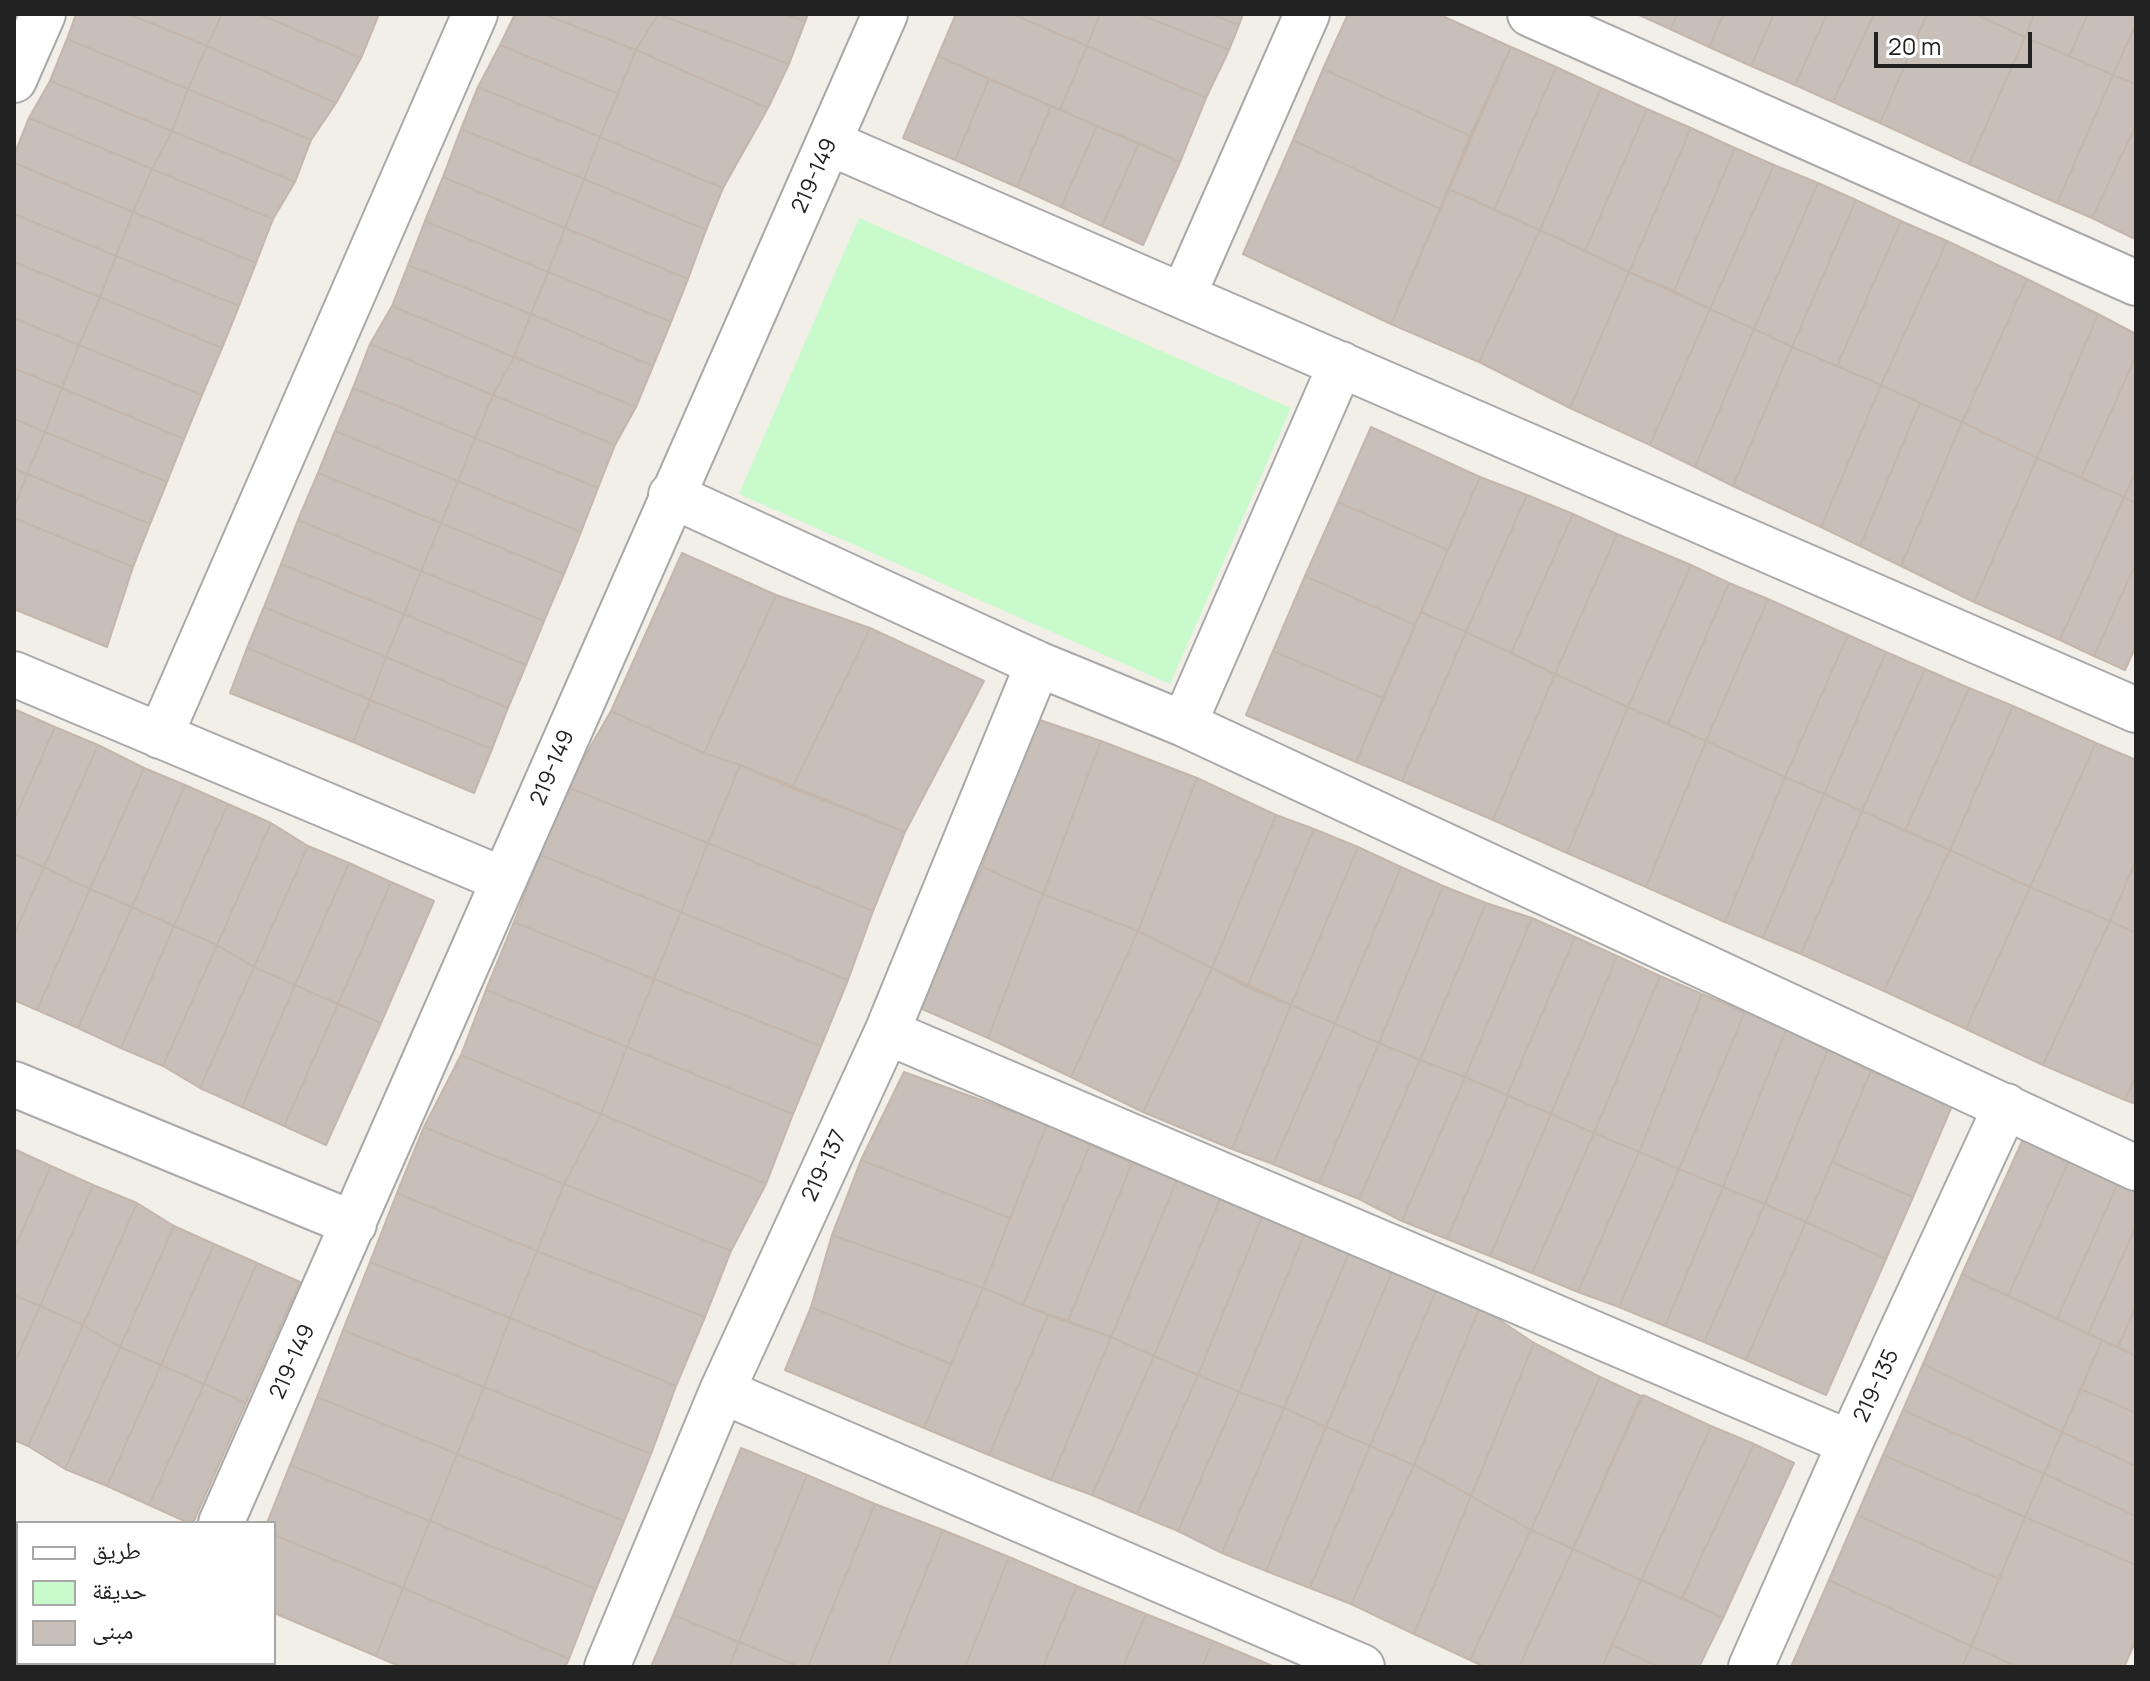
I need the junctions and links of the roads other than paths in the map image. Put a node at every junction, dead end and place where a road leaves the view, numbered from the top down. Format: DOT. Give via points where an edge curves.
graph roads {
  1 [pos="43,14"];
  2 [pos="475,14"];
  3 [pos="885,14"];
  4 [pos="1307,14"];
  5 [pos="1530,14"];
  6 [pos="14,80"];
  7 [pos="830,143"];
  8 [pos="2136,283"];
  9 [pos="1183,296"];
  10 [pos="1341,364"];
  11 [pos="671,495"];
  12 [pos="1038,664"];
  13 [pos="14,674"];
  14 [pos="2136,710"];
  15 [pos="1184,724"];
  16 [pos="160,736"];
  17 [pos="504,880"];
  18 [pos="887,1032"];
  19 [pos="14,1084"];
  20 [pos="2006,1106"];
  21 [pos="2136,1168"];
  22 [pos="354,1224"];
  23 [pos="722,1391"];
  24 [pos="1850,1443"];
  25 [pos="222,1521"];
  26 [pos="607,1667"];
  27 [pos="1362,1667"];
  28 [pos="1751,1667"];
  1 -- 6 [label="street"];
  2 -- 16 [label="street"];
  3 -- 7 [label="street, 219-149"];
  4 -- 9 [label="street"];
  5 -- 8 [label="street"];
  7 -- 9 [label="street"];
  7 -- 11 [label="street, 219-149"];
  9 -- 10 [label="street"];
  10 -- 14 [label="street"];
  10 -- 15 [label="street"];
  11 -- 12 [label="street"];
  11 -- 17 [label="street, 219-149"];
  12 -- 15 [label="street"];
  12 -- 18 [label="street, 219-137"];
  13 -- 16 [label="street"];
  15 -- 20 [label="street"];
  16 -- 17 [label="street"];
  17 -- 22 [label="street, 219-149"];
  18 -- 23 [label="street, 219-137"];
  18 -- 24 [label="street"];
  19 -- 22 [label="street"];
  20 -- 21 [label="street"];
  20 -- 24 [label="street, 219-135"];
  22 -- 25 [label="street, 219-149"];
  23 -- 26 [label="street, 219-137"];
  23 -- 27 [label="street"];
  24 -- 28 [label="street, 219-135"];
}
